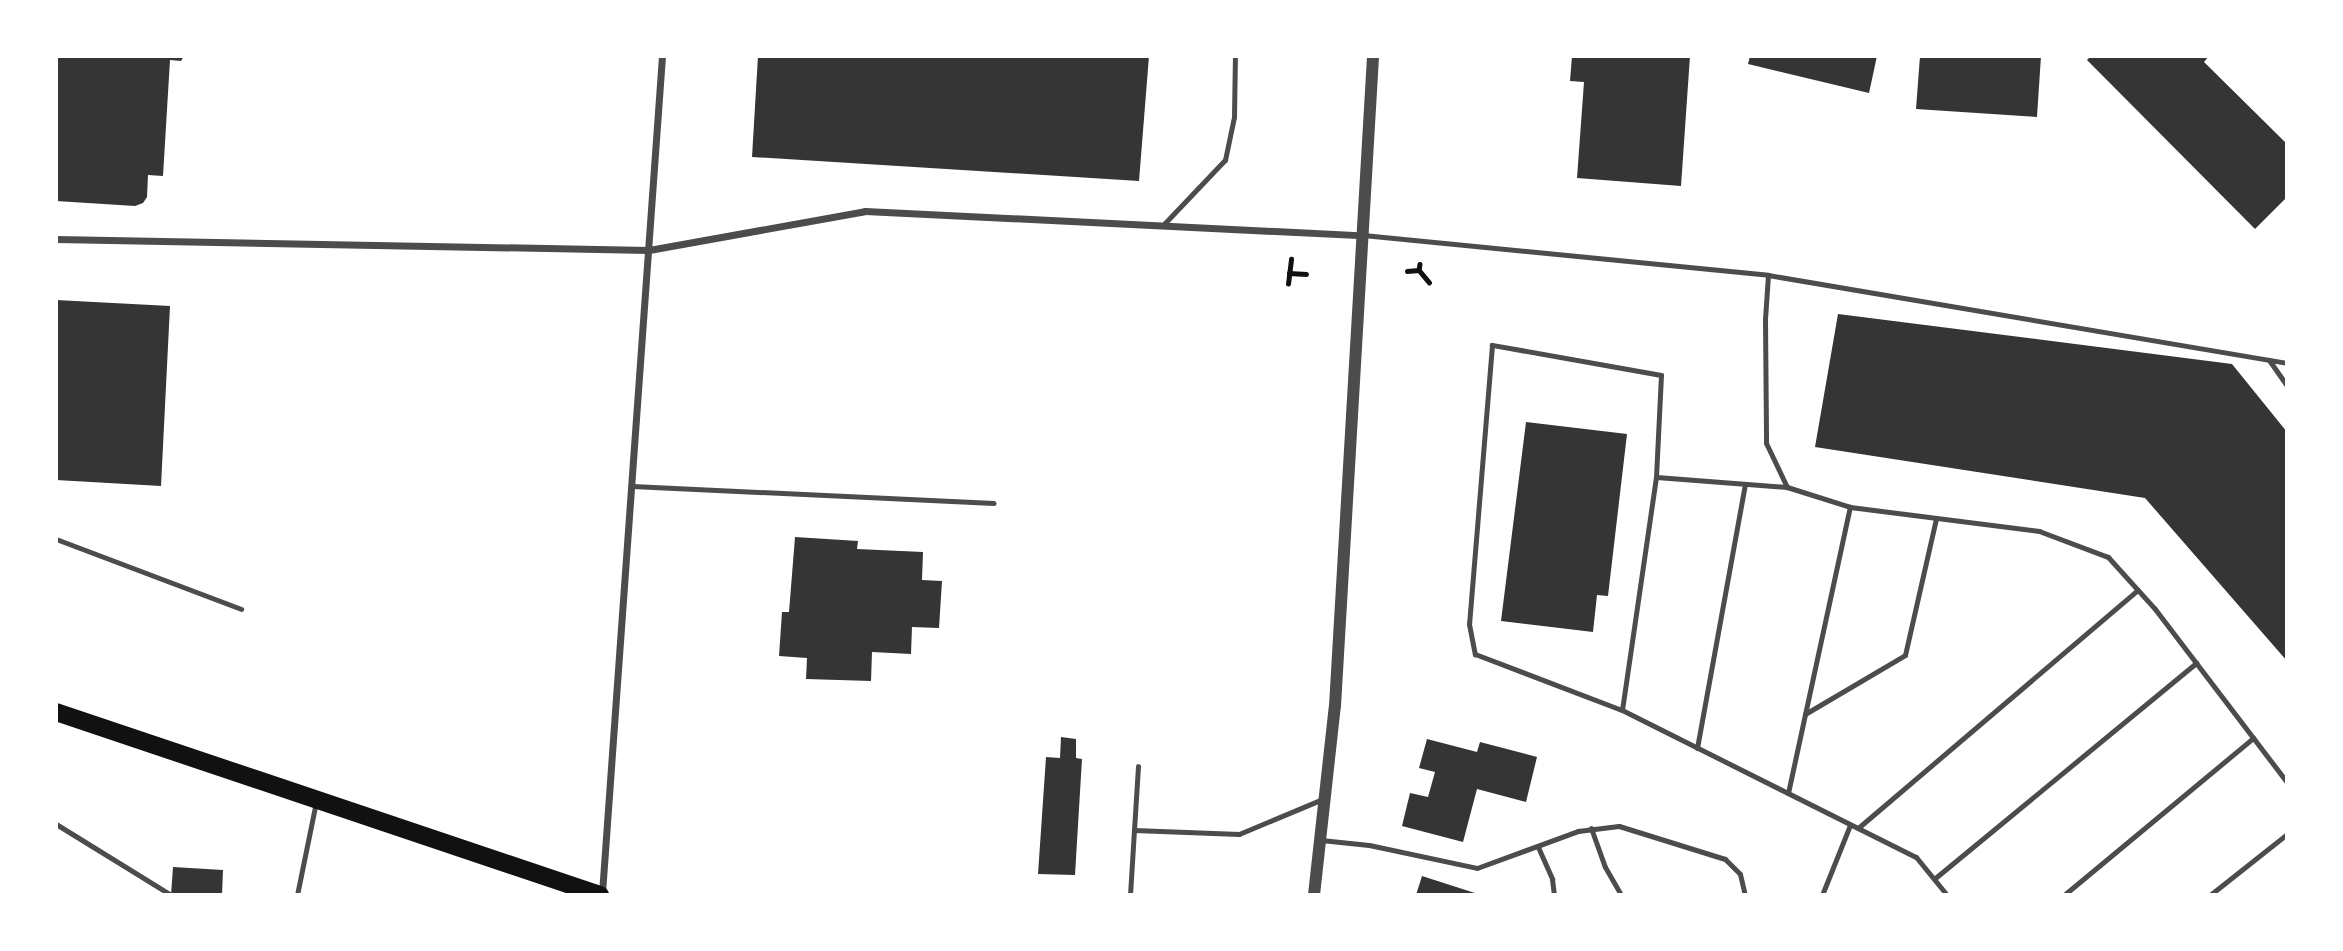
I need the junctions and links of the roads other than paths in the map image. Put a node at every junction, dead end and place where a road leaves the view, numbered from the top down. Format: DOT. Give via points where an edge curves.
graph roads {
  1 [pos="662,56"];
  2 [pos="1235,56"];
  3 [pos="1373,56"];
  4 [pos="1163,225"];
  5 [pos="1363,235"];
  6 [pos="56,239"];
  7 [pos="649,250"];
  8 [pos="1768,275"];
  9 [pos="2269,359"];
  10 [pos="2287,363"];
  11 [pos="2287,386"];
  12 [pos="1656,477"];
  13 [pos="1745,484"];
  14 [pos="632,486"];
  15 [pos="1787,486"];
  16 [pos="994,503"];
  17 [pos="1850,507"];
  18 [pos="1936,518"];
  19 [pos="56,540"];
  20 [pos="2138,590"];
  21 [pos="241,610"];
  22 [pos="2196,663"];
  23 [pos="1622,710"];
  24 [pos="56,712"];
  25 [pos="1805,713"];
  26 [pos="2253,738"];
  27 [pos="1697,748"];
  28 [pos="1138,766"];
  29 [pos="2287,782"];
  30 [pos="1788,793"];
  31 [pos="1325,798"];
  32 [pos="317,799"];
  33 [pos="56,824"];
  34 [pos="1850,825"];
  35 [pos="1591,828"];
  36 [pos="1858,828"];
  37 [pos="1134,830"];
  38 [pos="2287,834"];
  39 [pos="1321,840"];
  40 [pos="1538,846"];
  41 [pos="1934,879"];
  42 [pos="171,895"];
  43 [pos="297,895"];
  44 [pos="601,895"];
  45 [pos="1130,895"];
  46 [pos="1314,895"];
  47 [pos="1555,895"];
  48 [pos="1621,895"];
  49 [pos="1745,895"];
  50 [pos="1822,895"];
  51 [pos="1947,895"];
  52 [pos="2064,895"];
  53 [pos="2210,895"];
  1 -- 7 [label="street"];
  2 -- 4 [label="lane" via="1234,117 1225,160"];
  3 -- 5 [label="street"];
  4 -- 5 [label="street"];
  4 -- 7 [label="street" via="865,211"];
  5 -- 8 [label="lane"];
  5 -- 31 [label="street" via="1335,706"];
  6 -- 7 [label="street"];
  7 -- 14 [label="street"];
  8 -- 9 [label="lane"];
  8 -- 15 [label="lane" via="1766,443"];
  9 -- 10 [label="lane"];
  9 -- 11 [label="lane"];
  12 -- 13 [label="lane"];
  12 -- 23 [label="lane"];
  12 -- 23 [label="lane" via="1661,375 1492,345 1469,624 1475,654"];
  13 -- 15 [label="lane"];
  13 -- 27 [label="lane"];
  14 -- 16 [label="lane"];
  14 -- 44 [label="street"];
  15 -- 17 [label="lane"];
  17 -- 18 [label="lane"];
  17 -- 25 [label="lane"];
  18 -- 20 [label="lane" via="2039,531 2108,557"];
  18 -- 25 [label="lane" via="1905,655"];
  19 -- 21 [label="lane"];
  20 -- 22 [label="lane"];
  20 -- 36 [label="lane"];
  22 -- 26 [label="lane"];
  22 -- 41 [label="lane"];
  23 -- 27 [label="lane"];
  24 -- 32 [label="main road"];
  25 -- 30 [label="lane"];
  26 -- 29 [label="lane"];
  26 -- 52 [label="lane"];
  27 -- 30 [label="lane"];
  28 -- 37 [label="lane"];
  30 -- 34 [label="lane"];
  31 -- 37 [label="lane" via="1239,834"];
  31 -- 39 [label="street"];
  32 -- 43 [label="lane"];
  32 -- 44 [label="main road"];
  33 -- 42 [label="lane"];
  34 -- 36 [label="lane"];
  34 -- 50 [label="lane"];
  35 -- 40 [label="lane"];
  35 -- 48 [label="lane"];
  35 -- 49 [label="lane" via="1619,826 1725,859 1740,874"];
  36 -- 41 [label="lane" via="1916,857"];
  37 -- 45 [label="lane"];
  38 -- 53 [label="lane"];
  39 -- 40 [label="lane" via="1369,845 1477,868"];
  39 -- 46 [label="street"];
  40 -- 47 [label="lane"];
  41 -- 51 [label="lane"];
}
